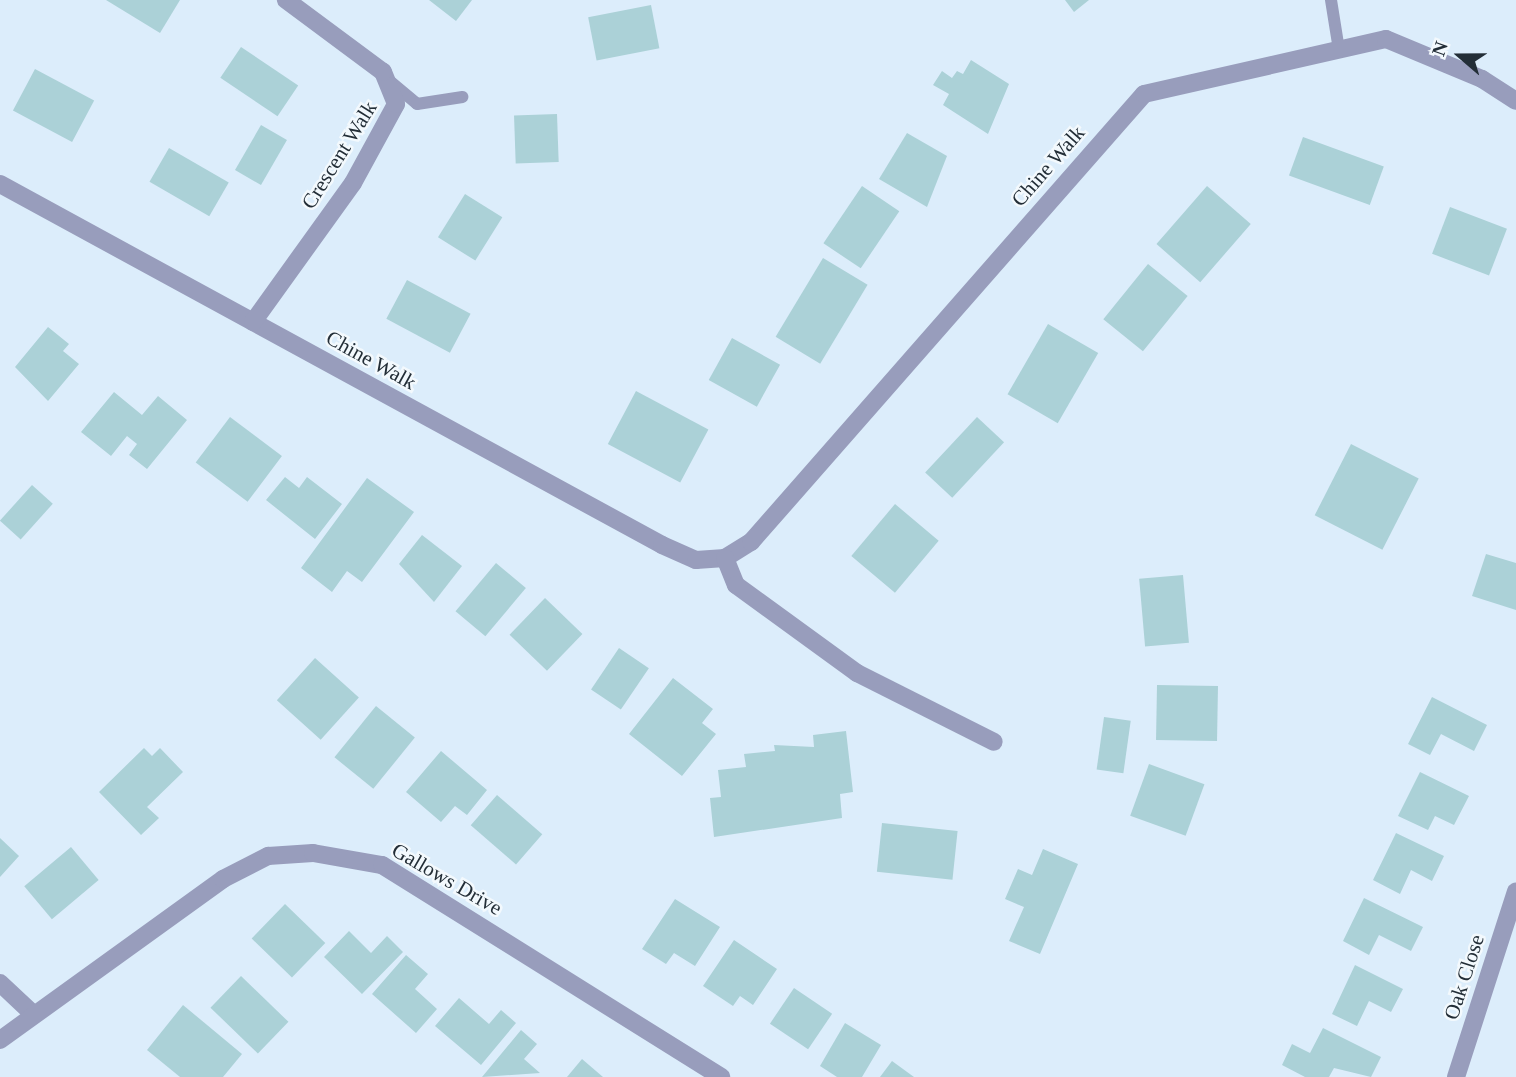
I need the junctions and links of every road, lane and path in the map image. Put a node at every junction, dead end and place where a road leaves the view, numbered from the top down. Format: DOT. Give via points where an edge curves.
graph roads {
  1 [pos="286,0"];
  2 [pos="1331,0"];
  3 [pos="1339,50"];
  4 [pos="391,82"];
  5 [pos="462,97"];
  6 [pos="1516,101"];
  7 [pos="0,184"];
  8 [pos="253,321"];
  9 [pos="725,558"];
  10 [pos="994,743"];
  11 [pos="1516,891"];
  12 [pos="0,983"];
  13 [pos="32,1013"];
  14 [pos="0,1040"];
  15 [pos="720,1077"];
  16 [pos="1456,1077"];
  1 -- 4 [label="street, Crescent Walk"];
  2 -- 3 [label="lane"];
  3 -- 6 [label="street, Chine Walk" via="1386,39 1482,79"];
  3 -- 9 [label="street, Chine Walk" via="1144,94 751,542"];
  4 -- 5 [label="lane" via="417,104"];
  4 -- 8 [label="street, Crescent Walk" via="392,119"];
  7 -- 8 [label="street, Chine Walk"];
  8 -- 9 [label="street, Chine Walk" via="662,545 696,560"];
  9 -- 10 [label="street" via="736,585 857,673"];
  11 -- 16 [label="street, Oak Close"];
  12 -- 13 [label="street"];
  13 -- 14 [label="street, Gallows Drive"];
  13 -- 15 [label="street, Gallows Drive" via="223,878 268,856 348,856 382,865 457,909"];
}
